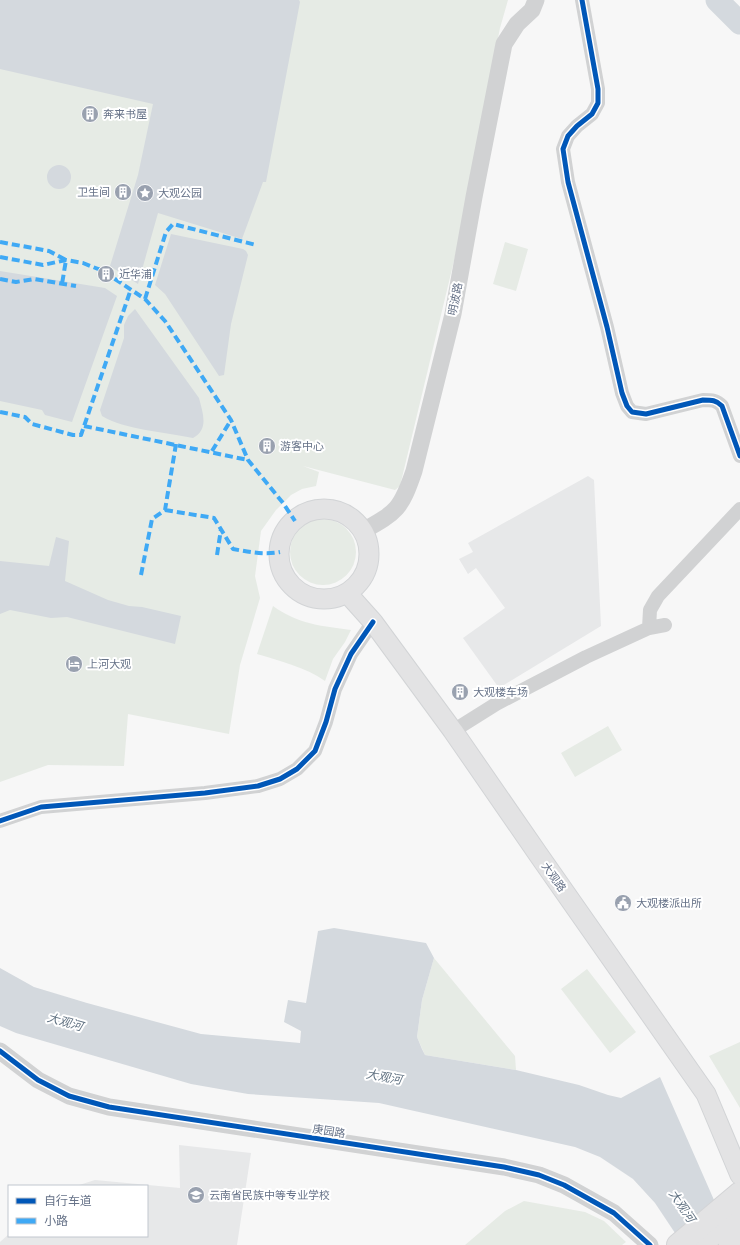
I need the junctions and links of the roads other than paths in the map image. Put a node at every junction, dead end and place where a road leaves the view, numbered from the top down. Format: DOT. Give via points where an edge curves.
graph roads {
  1 [pos="536,0"];
  2 [pos="582,0"];
  3 [pos="740,456"];
  4 [pos="740,508"];
  5 [pos="363,531"];
  6 [pos="348,593"];
  7 [pos="373,622"];
  8 [pos="665,626"];
  9 [pos="649,628"];
  10 [pos="453,731"];
  11 [pos="0,821"];
  12 [pos="0,1051"];
  13 [pos="740,1174"];
  14 [pos="740,1193"];
  15 [pos="740,1212"];
  16 [pos="740,1237"];
  17 [pos="645,1244"];
  18 [pos="678,1245"];
  19 [pos="700,1245"];
  20 [pos="730,1245"];
  1 -- 5 [label="street, 明波路" via="532,10 517,24 504,44 453,314 414,471 406,494 396,510"];
  2 -- 3 [label="street" via="598,89 598,103 592,114 568,136 563,149 568,182 622,393 627,406 632,412 639,414 703,400 717,401 722,406"];
  4 -- 9 [label="street" via="658,596 650,610"];
  5 -- 6 [label="main road" via="369,555 366,570 359,583"];
  5 -- 6 [label="main road" via="350,518 338,511 325,509 299,517 289,526 282,540 279,556 282,571 291,584 303,594 325,599"];
  6 -- 7 [label="main road, 大观路"];
  7 -- 10 [label="main road, 大观路"];
  7 -- 11 [label="street" via="351,654 335,689 315,751 297,769 258,786 205,793 41,806"];
  8 -- 9 [label="street"];
  9 -- 10 [label="street" via="586,657 496,704"];
  10 -- 13 [label="main road, 大观路" via="706,1094"];
  12 -- 17 [label="street, 庚园路" via="38,1080 69,1096 109,1107 504,1167 539,1175 564,1185 614,1213"];
  14 -- 18 [label="main road"];
  15 -- 19 [label="main road"];
  16 -- 20 [label="main road"];
}
